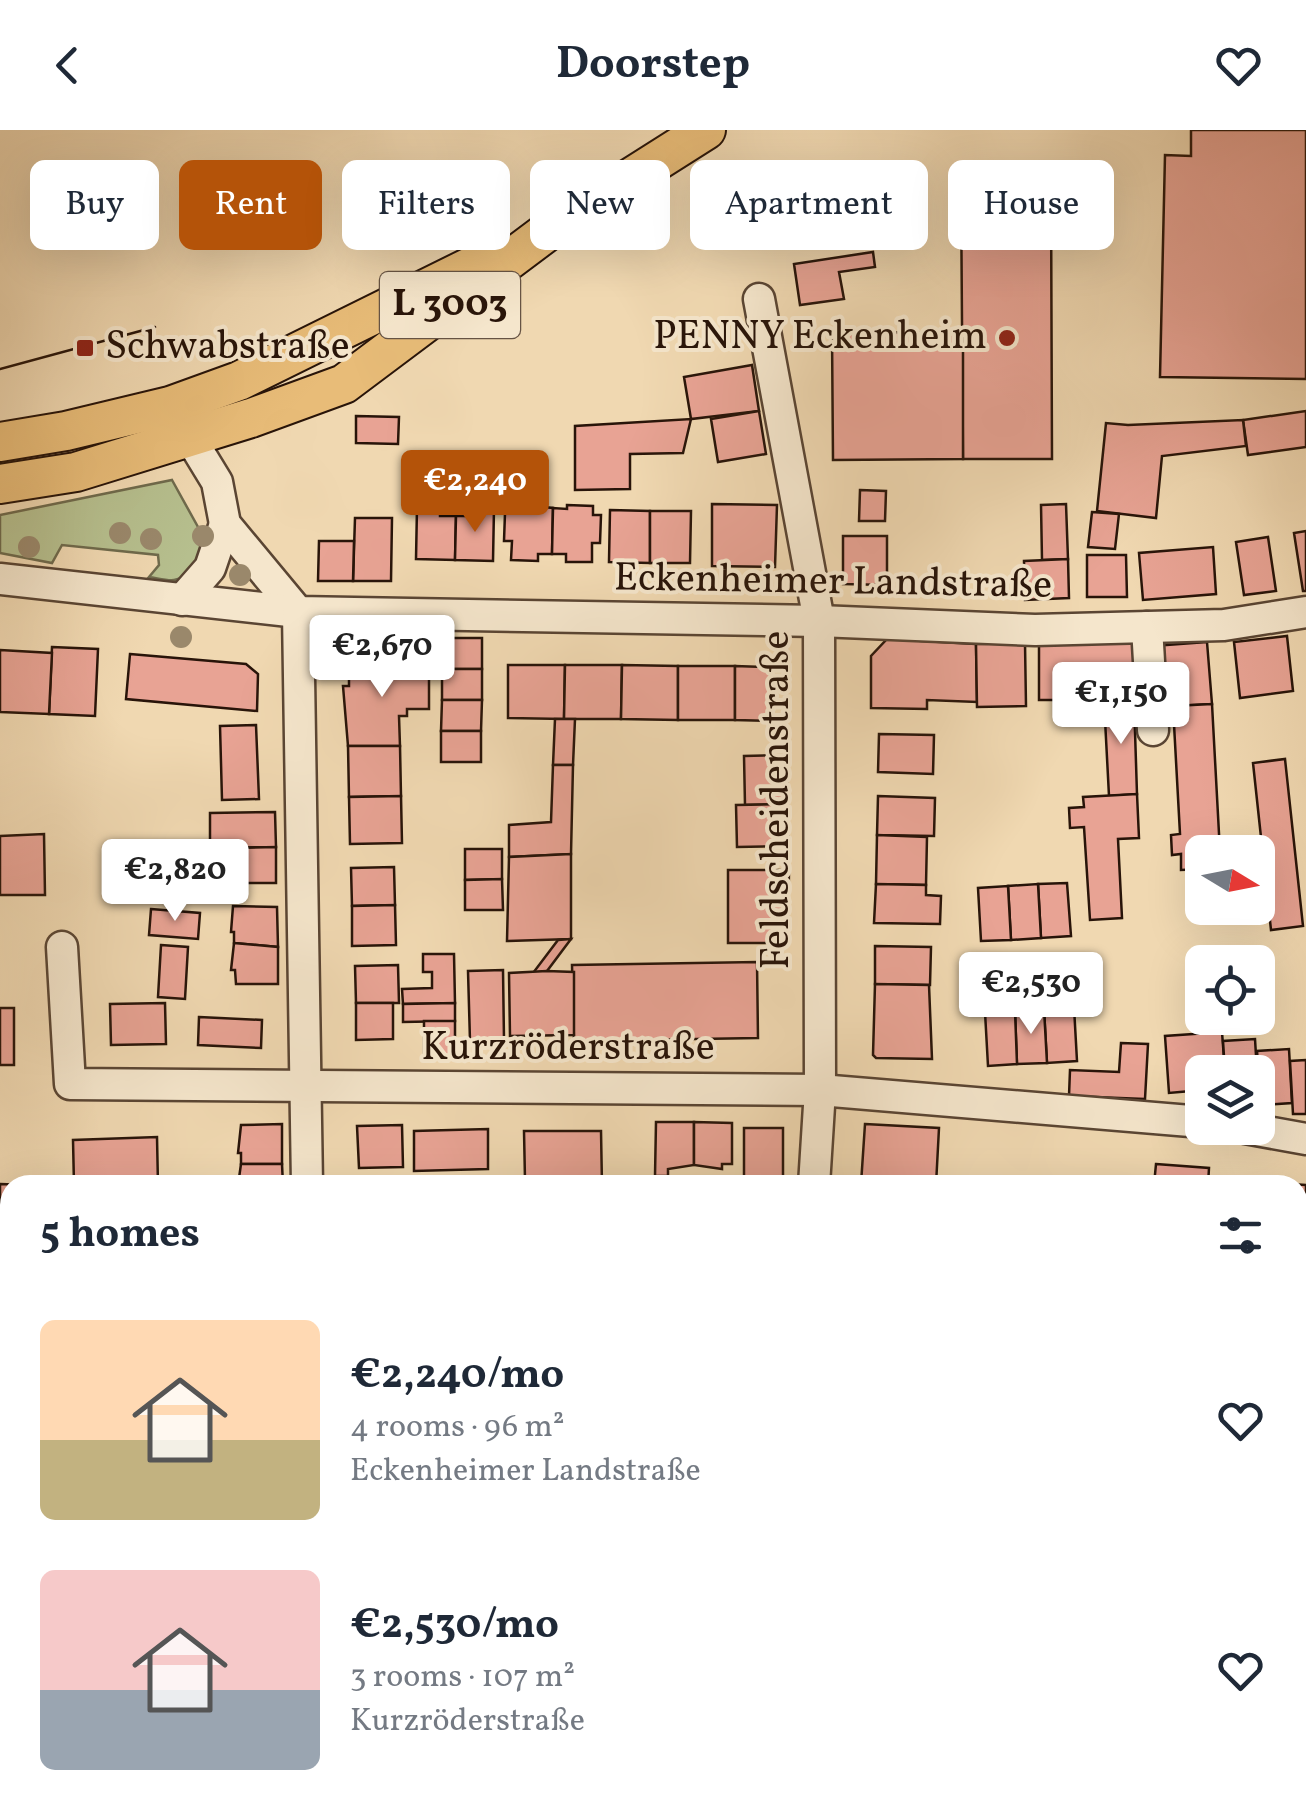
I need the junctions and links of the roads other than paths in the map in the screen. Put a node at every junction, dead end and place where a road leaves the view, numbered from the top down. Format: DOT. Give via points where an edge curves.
graph roads {
  1 [pos="706,130"];
  2 [pos="759,299"];
  3 [pos="180,421"];
  4 [pos="0,442"];
  5 [pos="0,484"];
  6 [pos="225,524"];
  7 [pos="0,579"];
  8 [pos="182,600"];
  9 [pos="298,612"];
  10 [pos="1306,612"];
  11 [pos="819,621"];
  12 [pos="1147,627"];
  13 [pos="1153,730"];
  14 [pos="62,947"];
  15 [pos="305,1088"];
  16 [pos="820,1090"];
  17 [pos="1185,1121"];
  18 [pos="1275,1133"];
  19 [pos="1306,1139"];
  20 [pos="306,1175"];
  21 [pos="815,1175"];
  1 -- 3 [label="main road, L 3003" via="556,225 239,382"];
  2 -- 11 [label="street, Feldscheidenstraße"];
  3 -- 4 [label="main road, L 3003"];
  3 -- 5 [label="main road, L 3003" via="76,472"];
  3 -- 6 [label="street" via="217,482"];
  6 -- 8 [label="street" via="210,568"];
  6 -- 9 [label="street"];
  7 -- 8 [label="street, Eckenheimer Landstraße"];
  8 -- 9 [label="street, Eckenheimer Landstraße"];
  9 -- 11 [label="street, Eckenheimer Landstraße"];
  9 -- 15 [label="street"];
  10 -- 12 [label="street, Eckenheimer Landstraße" via="1224,625"];
  11 -- 12 [label="street, Eckenheimer Landstraße" via="1035,630"];
  11 -- 16 [label="street, Feldscheidenstraße"];
  12 -- 13 [label="street"];
  14 -- 15 [label="street, Kurzröderstraße" via="70,1084"];
  15 -- 16 [label="street, Kurzröderstraße"];
  15 -- 20 [label="street"];
  16 -- 17 [label="street, Kurzröderstraße"];
  16 -- 21 [label="street, Feldscheidenstraße"];
  18 -- 19 [label="street"];
}
